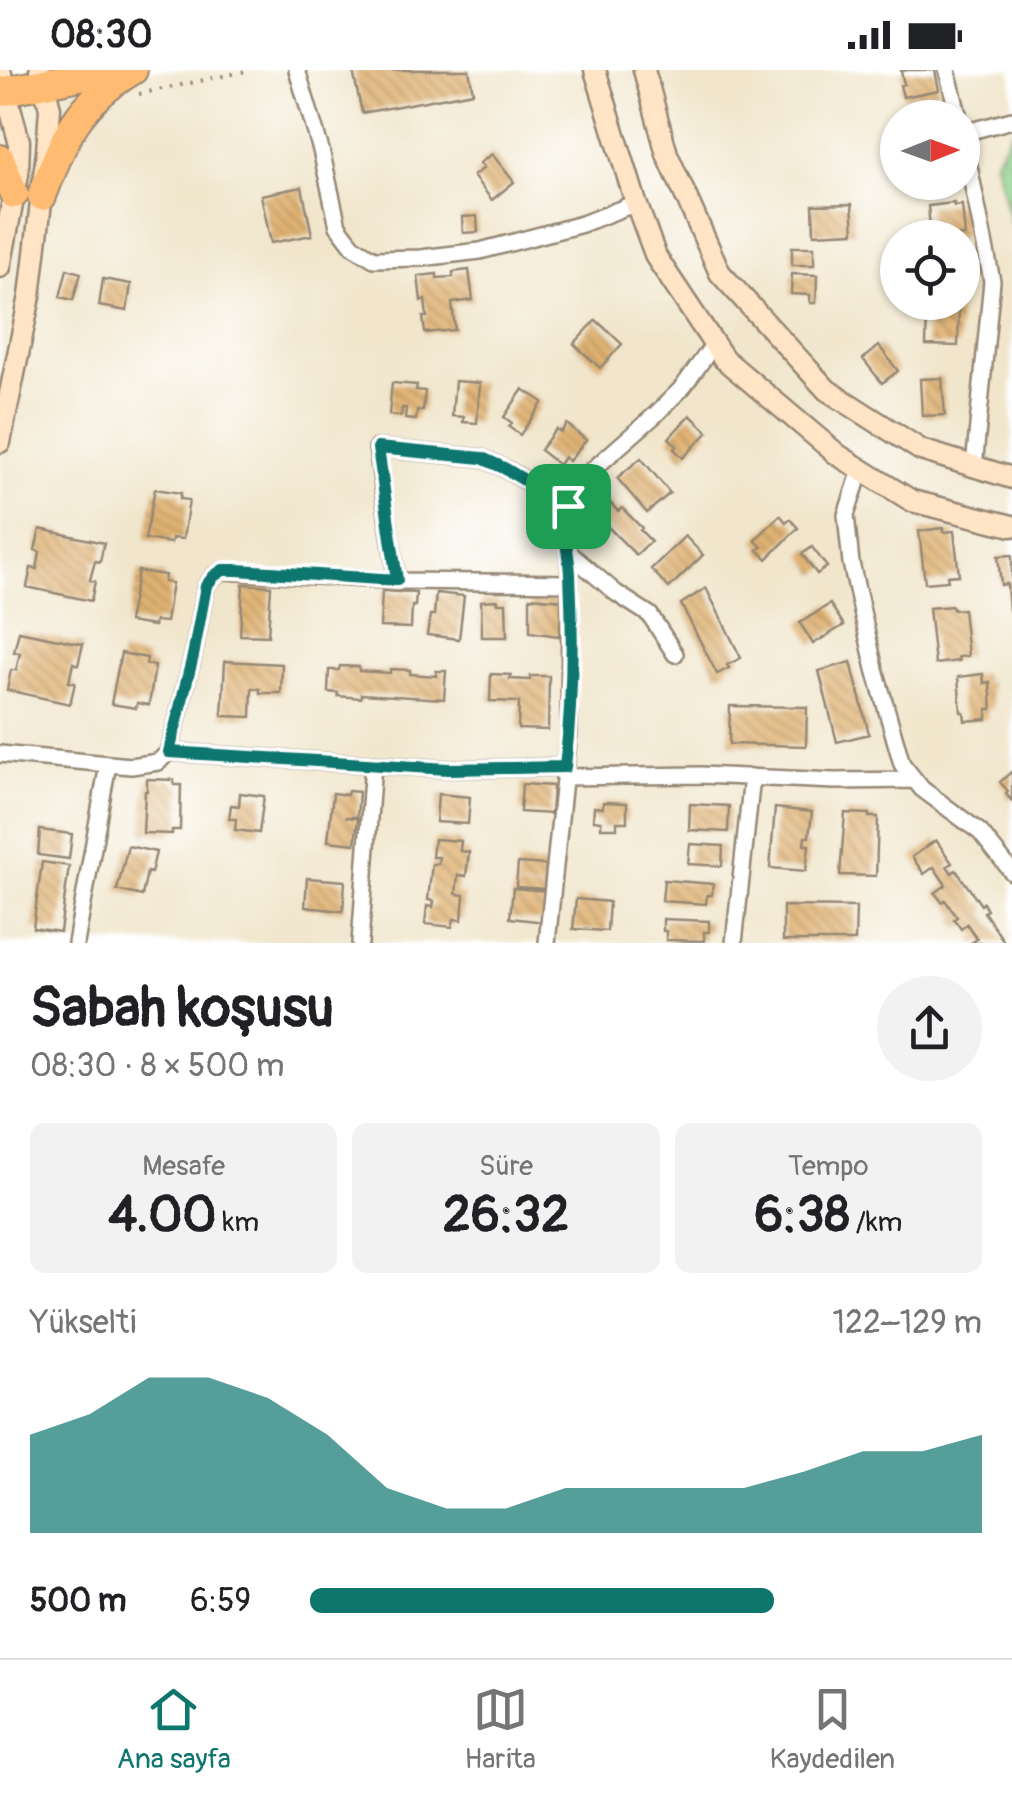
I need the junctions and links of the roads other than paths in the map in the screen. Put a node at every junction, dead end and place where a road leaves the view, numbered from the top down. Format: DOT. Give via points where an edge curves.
graph roads {
  1 [pos="110,70"];
  2 [pos="297,70"];
  3 [pos="595,70"];
  4 [pos="644,70"];
  5 [pos="947,70"];
  6 [pos="41,76"];
  7 [pos="131,83"];
  8 [pos="2,84"];
  9 [pos="954,100"];
  10 [pos="1012,120"];
  11 [pos="980,128"];
  12 [pos="0,159"];
  13 [pos="28,195"];
  14 [pos="976,200"];
  15 [pos="636,203"];
  16 [pos="0,268"];
  17 [pos="714,344"];
  18 [pos="0,442"];
  19 [pos="974,467"];
  20 [pos="862,470"];
  21 [pos="1012,478"];
  22 [pos="568,506"];
  23 [pos="1012,526"];
  24 [pos="568,552"];
  25 [pos="397,580"];
  26 [pos="570,583"];
  27 [pos="675,654"];
  28 [pos="169,752"];
  29 [pos="0,754"];
  30 [pos="108,764"];
  31 [pos="373,764"];
  32 [pos="564,772"];
  33 [pos="752,777"];
  34 [pos="914,780"];
  35 [pos="1012,872"];
  36 [pos="76,943"];
  37 [pos="360,943"];
  38 [pos="547,943"];
  39 [pos="734,943"];
  1 -- 6 [label="highway"];
  2 -- 15 [label="street" via="338,226 374,259 480,251"];
  3 -- 15 [label="main road"];
  4 -- 19 [label="main road" via="667,154 720,272 827,390 921,450"];
  5 -- 9 [label="street"];
  6 -- 8 [label="highway"];
  6 -- 13 [label="main road" via="50,108"];
  7 -- 13 [label="highway" via="111,83 86,107"];
  8 -- 13 [label="main road"];
  10 -- 11 [label="street"];
  12 -- 13 [label="highway"];
  13 -- 16 [label="main road"];
  13 -- 18 [label="main road" via="30,296"];
  14 -- 19 [label="street" via="992,280"];
  15 -- 17 [label="main road" via="656,258"];
  17 -- 20 [label="main road"];
  17 -- 22 [label="street" via="683,387 590,472"];
  19 -- 21 [label="main road"];
  20 -- 23 [label="main road" via="912,501"];
  20 -- 34 [label="street" via="846,515 851,563 902,764"];
  22 -- 24 [label="street"];
  22 -- 25 [label="street" via="482,458 378,448"];
  24 -- 26 [label="street"];
  24 -- 27 [label="street" via="650,615"];
  25 -- 26 [label="street"];
  25 -- 28 [label="street" via="237,570 214,576 206,586"];
  26 -- 32 [label="street"];
  28 -- 30 [label="street" via="158,762"];
  28 -- 31 [label="street"];
  29 -- 30 [label="street"];
  30 -- 36 [label="street"];
  31 -- 32 [label="street"];
  31 -- 37 [label="street"];
  32 -- 33 [label="street"];
  32 -- 38 [label="street"];
  33 -- 34 [label="street"];
  33 -- 39 [label="street"];
  34 -- 35 [label="street" via="980,832"];
}
